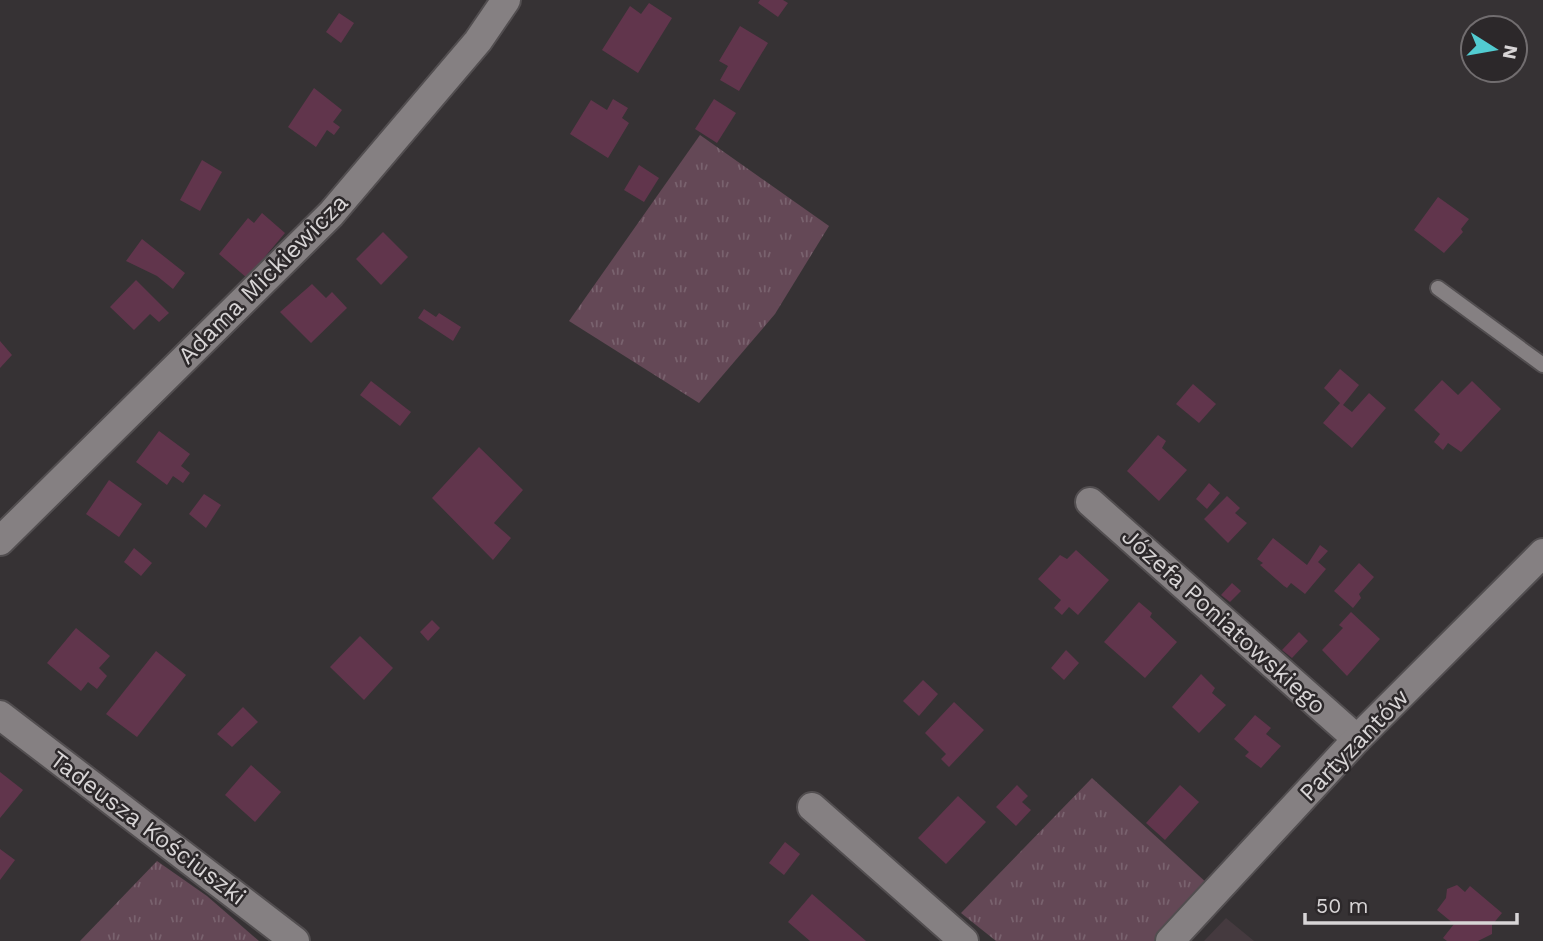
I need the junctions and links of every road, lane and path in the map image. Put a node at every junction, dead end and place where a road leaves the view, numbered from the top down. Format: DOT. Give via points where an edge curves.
graph roads {
  1 [pos="506,0"];
  2 [pos="1437,288"];
  3 [pos="1543,365"];
  4 [pos="1090,502"];
  5 [pos="0,541"];
  6 [pos="1543,554"];
  7 [pos="2,720"];
  8 [pos="1357,739"];
  9 [pos="812,807"];
  10 [pos="296,941"];
  11 [pos="964,941"];
  12 [pos="1170,941"];
  1 -- 5 [label="street, Adama Mickiewicza" via="478,41 331,214"];
  2 -- 3 [label="lane"];
  4 -- 8 [label="street, Józefa Poniatowskiego"];
  6 -- 8 [label="street, Partyzantów"];
  7 -- 10 [label="street, Tadeusza Kościuszki"];
  8 -- 12 [label="street, Partyzantów"];
  9 -- 11 [label="street"];
}
